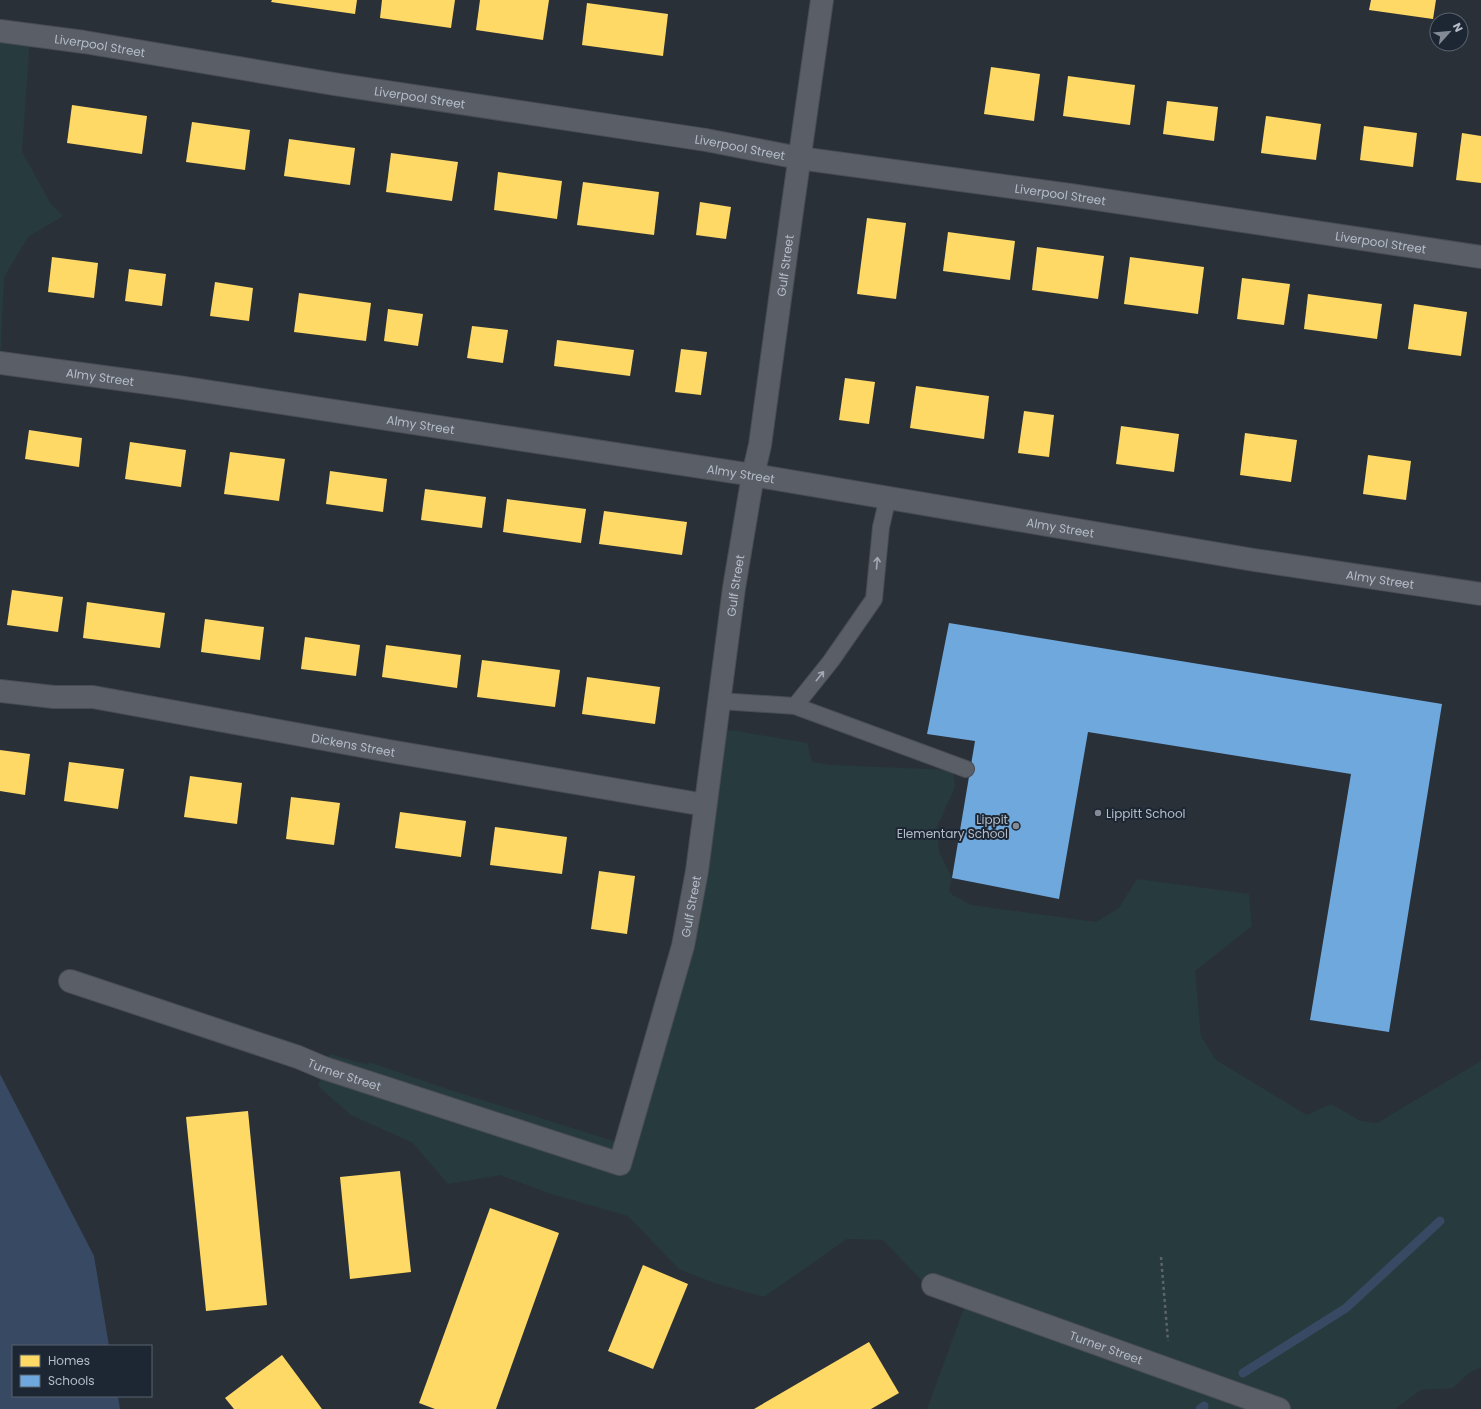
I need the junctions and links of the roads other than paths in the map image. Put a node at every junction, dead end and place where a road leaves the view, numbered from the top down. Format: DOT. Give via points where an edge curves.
graph roads {
  1 [pos="822,0"];
  2 [pos="0,31"];
  3 [pos="799,158"];
  4 [pos="1481,257"];
  5 [pos="0,363"];
  6 [pos="753,475"];
  7 [pos="888,497"];
  8 [pos="1481,594"];
  9 [pos="0,691"];
  10 [pos="720,700"];
  11 [pos="795,706"];
  12 [pos="966,769"];
  13 [pos="705,805"];
  14 [pos="70,981"];
  15 [pos="620,1164"];
  16 [pos="932,1285"];
  17 [pos="1279,1409"];
  1 -- 3 [label="street, Gulf Street"];
  2 -- 3 [label="street, Liverpool Street" via="706,140"];
  3 -- 4 [label="street, Liverpool Street" via="1070,195"];
  3 -- 6 [label="street, Gulf Street" via="760,445"];
  5 -- 6 [label="street, Almy Street" via="178,387"];
  6 -- 7 [label="street, Almy Street"];
  6 -- 10 [label="street, Gulf Street" via="734,588"];
  7 -- 8 [label="street, Almy Street" via="1254,560"];
  11 -- 7 [label="lane, one-way" via="831,662 874,599 881,526"];
  9 -- 13 [label="street, Dickens Street" via="54,697 93,697"];
  10 -- 11 [label="lane"];
  10 -- 13 [label="street, Gulf Street"];
  11 -- 12 [label="lane"];
  13 -- 15 [label="street, Gulf Street" via="684,946"];
  14 -- 15 [label="street, Turner Street" via="324,1068"];
  16 -- 17 [label="street, Turner Street"];
}
